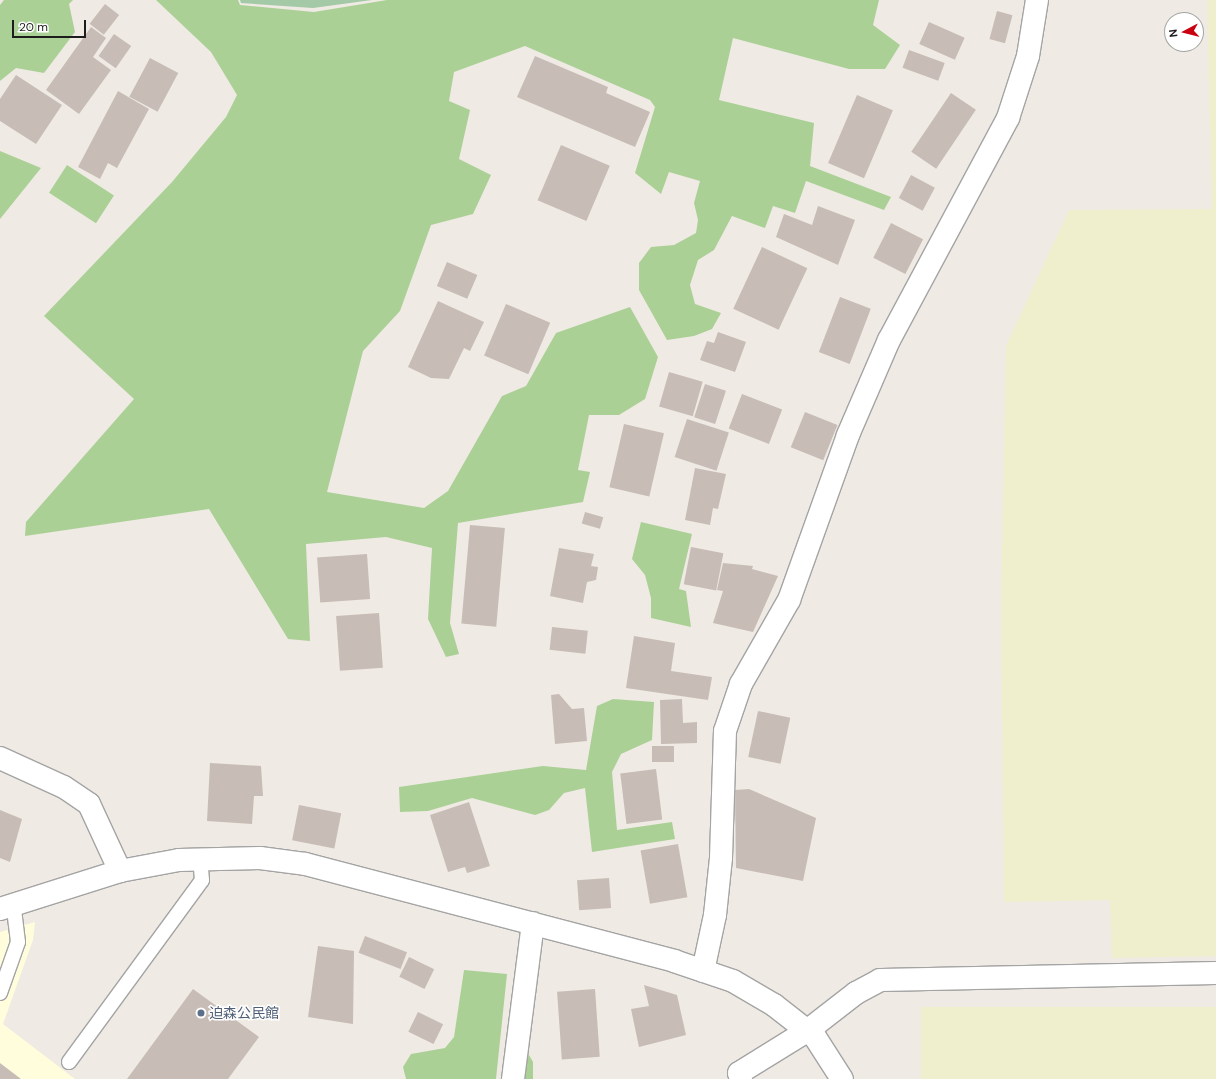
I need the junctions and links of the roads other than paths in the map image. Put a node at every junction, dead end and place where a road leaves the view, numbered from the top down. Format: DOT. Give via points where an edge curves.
graph roads {
  1 [pos="1037,0"];
  2 [pos="0,758"];
  3 [pos="200,859"];
  4 [pos="120,871"];
  5 [pos="7,906"];
  6 [pos="533,923"];
  7 [pos="703,971"];
  8 [pos="1216,973"];
  9 [pos="0,993"];
  10 [pos="807,1032"];
  11 [pos="69,1062"];
  12 [pos="513,1079"];
  13 [pos="741,1079"];
  14 [pos="842,1079"];
  1 -- 7 [label="street" via="1028,56 1008,118 889,340 848,435 789,600 741,684 724,731 721,858 715,915"];
  2 -- 4 [label="street" via="64,787 88,804"];
  3 -- 4 [label="street"];
  3 -- 6 [label="street" via="260,858 305,864"];
  3 -- 11 [label="lane" via="202,880"];
  4 -- 5 [label="street"];
  5 -- 9 [label="lane" via="18,942"];
  6 -- 7 [label="street"];
  6 -- 12 [label="street"];
  7 -- 10 [label="street" via="733,981 774,1005"];
  8 -- 10 [label="street" via="880,980 856,994"];
  10 -- 13 [label="street" via="739,1073"];
  10 -- 14 [label="street"];
}
